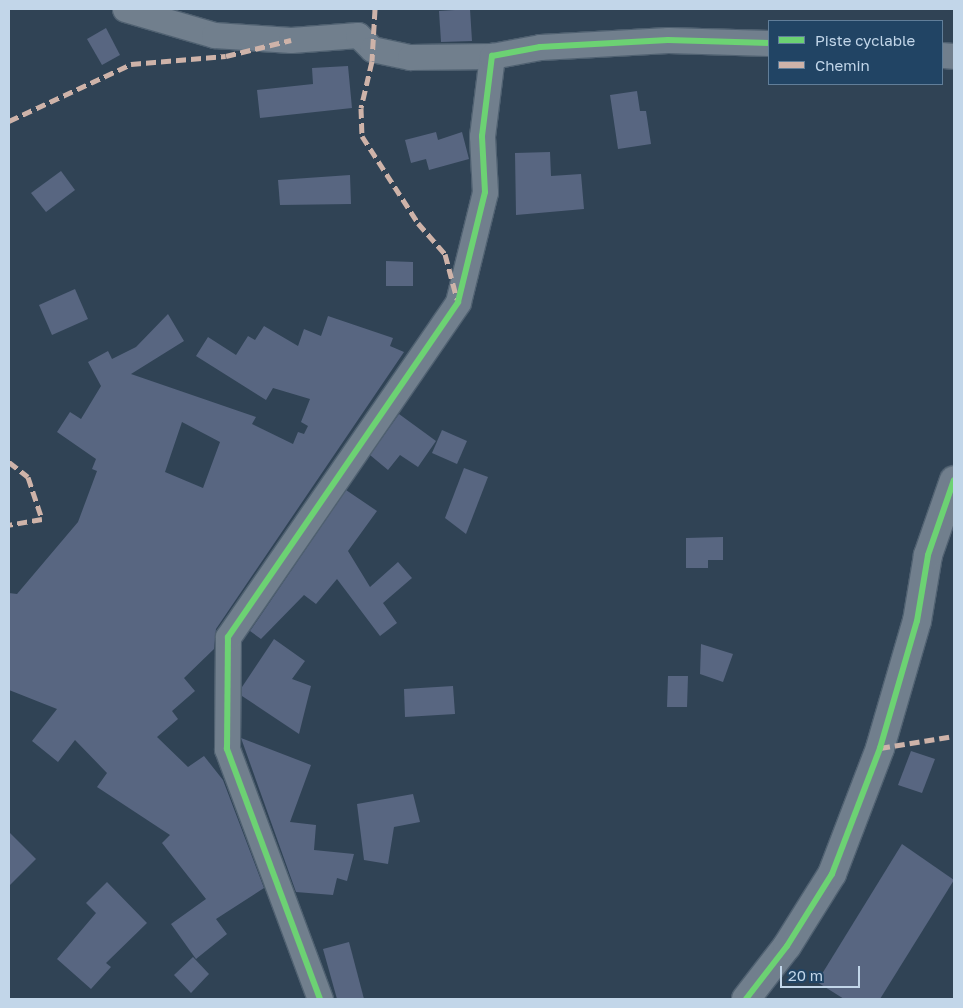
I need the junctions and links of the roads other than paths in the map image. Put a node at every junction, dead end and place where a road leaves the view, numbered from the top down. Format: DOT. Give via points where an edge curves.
graph roads {
  1 [pos="125,9"];
  2 [pos="768,43"];
  3 [pos="492,56"];
  4 [pos="954,480"];
  5 [pos="320,999"];
  6 [pos="746,999"];
  1 -- 3 [label="street" via="214,35 291,40 358,35 372,49 410,57"];
  2 -- 3 [label="street" via="668,40 540,47"];
  3 -- 5 [label="street" via="482,136 485,192 458,302 228,636 227,749"];
  4 -- 6 [label="street" via="928,555 917,621 880,748 832,874 787,946"];
}
